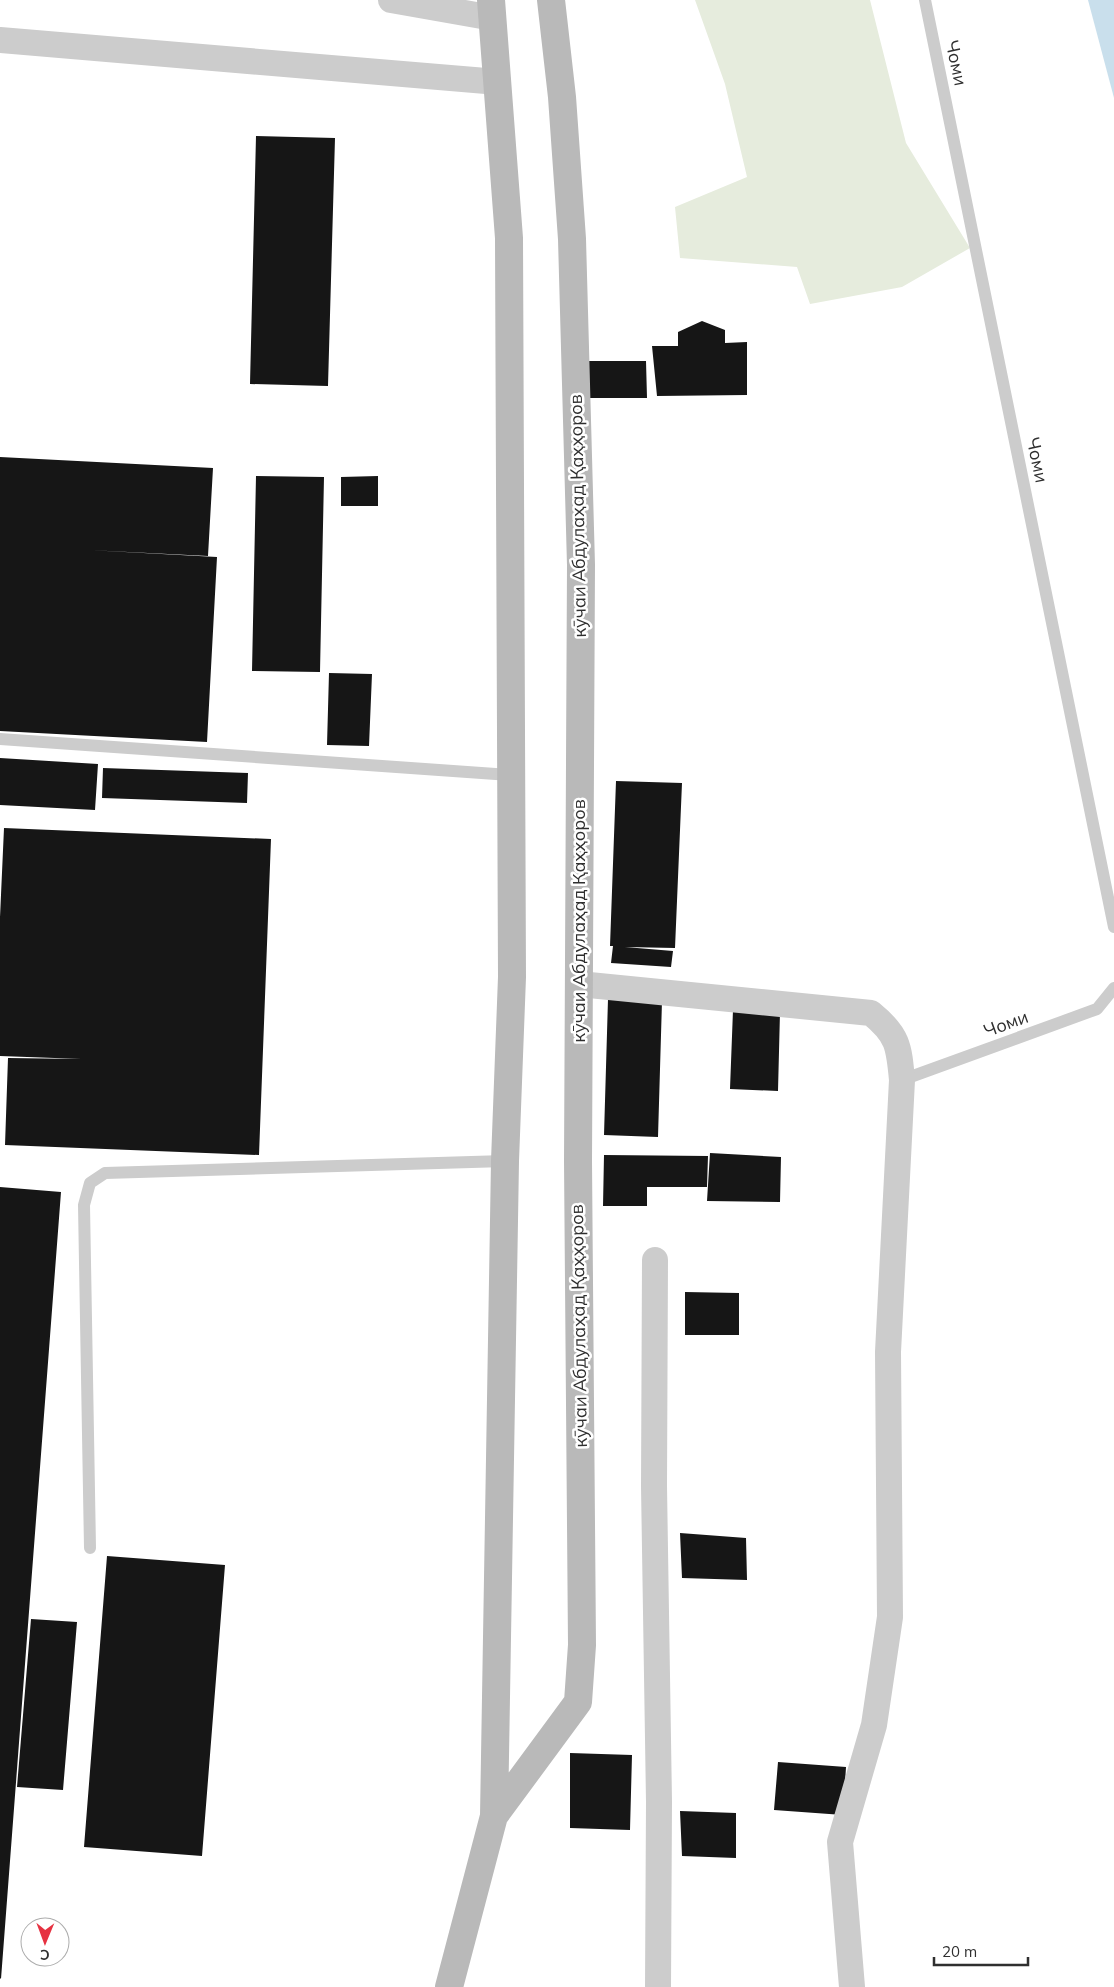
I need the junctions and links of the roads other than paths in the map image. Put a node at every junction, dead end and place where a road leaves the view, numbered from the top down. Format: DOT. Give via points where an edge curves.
graph roads {
  1 [pos="391,0"];
  2 [pos="551,0"];
  3 [pos="925,0"];
  4 [pos="492,9"];
  5 [pos="0,40"];
  6 [pos="498,82"];
  7 [pos="0,739"];
  8 [pos="510,775"];
  9 [pos="1114,927"];
  10 [pos="579,984"];
  11 [pos="1114,988"];
  12 [pos="902,1080"];
  13 [pos="505,1162"];
  14 [pos="655,1260"];
  15 [pos="90,1548"];
  16 [pos="494,1816"];
  17 [pos="449,1987"];
  18 [pos="658,1987"];
  19 [pos="852,1987"];
  1 -- 4 [label="street"];
  2 -- 10 [label="main road, кӯчаи Абдулаҳад Қаҳҳоров" via="572,239 581,546"];
  3 -- 9 [label="lane, Чоми"];
  4 -- 6 [label="main road, кӯчаи Абдулаҳад Қаҳҳоров"];
  5 -- 6 [label="street"];
  6 -- 8 [label="main road, кӯчаи Абдулаҳад Қаҳҳоров" via="509,238"];
  7 -- 8 [label="lane"];
  8 -- 13 [label="main road, кӯчаи Абдулаҳад Қаҳҳоров" via="512,977"];
  10 -- 12 [label="street" via="871,1013 889,1028 900,1052"];
  10 -- 16 [label="main road, кӯчаи Абдулаҳад Қаҳҳоров" via="582,1645 578,1702"];
  11 -- 12 [label="lane, Чоми" via="1097,1009"];
  12 -- 19 [label="street" via="888,1352 890,1617 874,1726 840,1842"];
  13 -- 15 [label="lane" via="105,1173 90,1183 84,1205"];
  13 -- 16 [label="main road, кӯчаи Абдулаҳад Қаҳҳоров"];
  14 -- 18 [label="street"];
  16 -- 17 [label="main road, кӯчаи Абдулаҳад Қаҳҳоров"];
}
